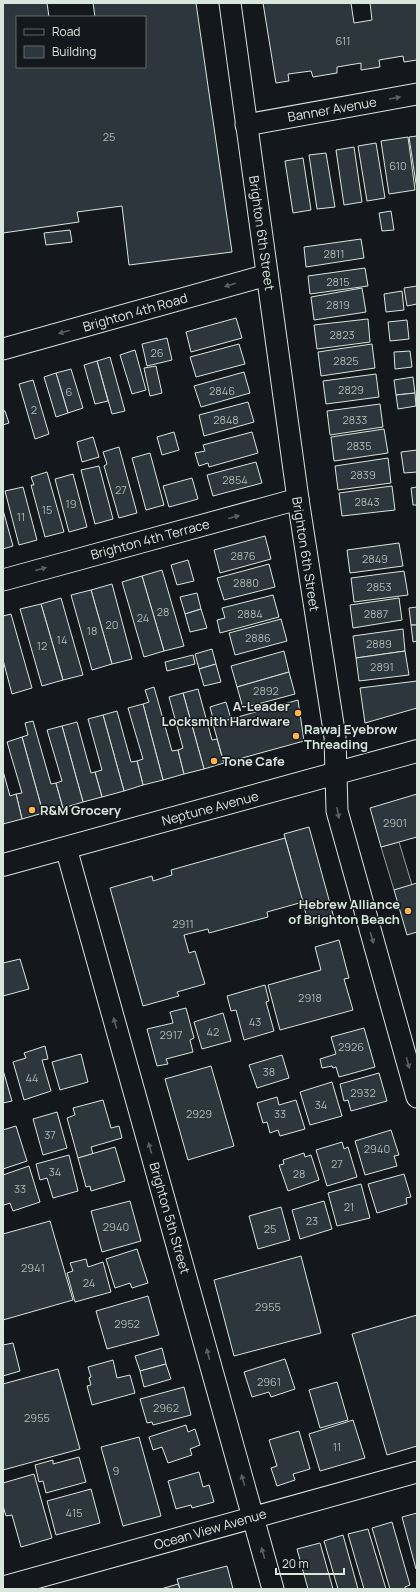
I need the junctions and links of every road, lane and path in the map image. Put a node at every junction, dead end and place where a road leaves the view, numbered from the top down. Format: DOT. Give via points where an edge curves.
graph roads {
  1 [pos="230,3"];
  2 [pos="417,94"];
  3 [pos="246,125"];
  4 [pos="267,275"];
  5 [pos="3,349"];
  6 [pos="298,499"];
  7 [pos="3,580"];
  8 [pos="417,751"];
  9 [pos="336,774"];
  10 [pos="66,848"];
  11 [pos="3,866"];
  12 [pos="417,1097"];
  13 [pos="417,1472"];
  14 [pos="254,1517"];
  15 [pos="3,1587"];
  16 [pos="273,1589"];
  1 -- 3 [label="street, Brighton 6th Street"];
  3 -- 2 [label="street, Banner Avenue, one-way"];
  3 -- 4 [label="street, Brighton 6th Street"];
  4 -- 5 [label="street, Brighton 4th Road, one-way"];
  4 -- 6 [label="street, Brighton 6th Street"];
  7 -- 6 [label="street, Brighton 4th Terrace, one-way"];
  6 -- 9 [label="street, Brighton 6th Street" via="335,737"];
  8 -- 9 [label="main road, Neptune Avenue"];
  9 -- 10 [label="main road, Neptune Avenue"];
  9 -- 12 [label="street, Brighton 6th Street, one-way" via="337,811"];
  10 -- 11 [label="main road, Neptune Avenue"];
  14 -- 10 [label="street, Brighton 5th Street, one-way"];
  13 -- 14 [label="street, Ocean View Avenue"];
  14 -- 15 [label="street, Ocean View Avenue"];
  16 -- 14 [label="street, Brighton 5th Street, one-way"];
}
